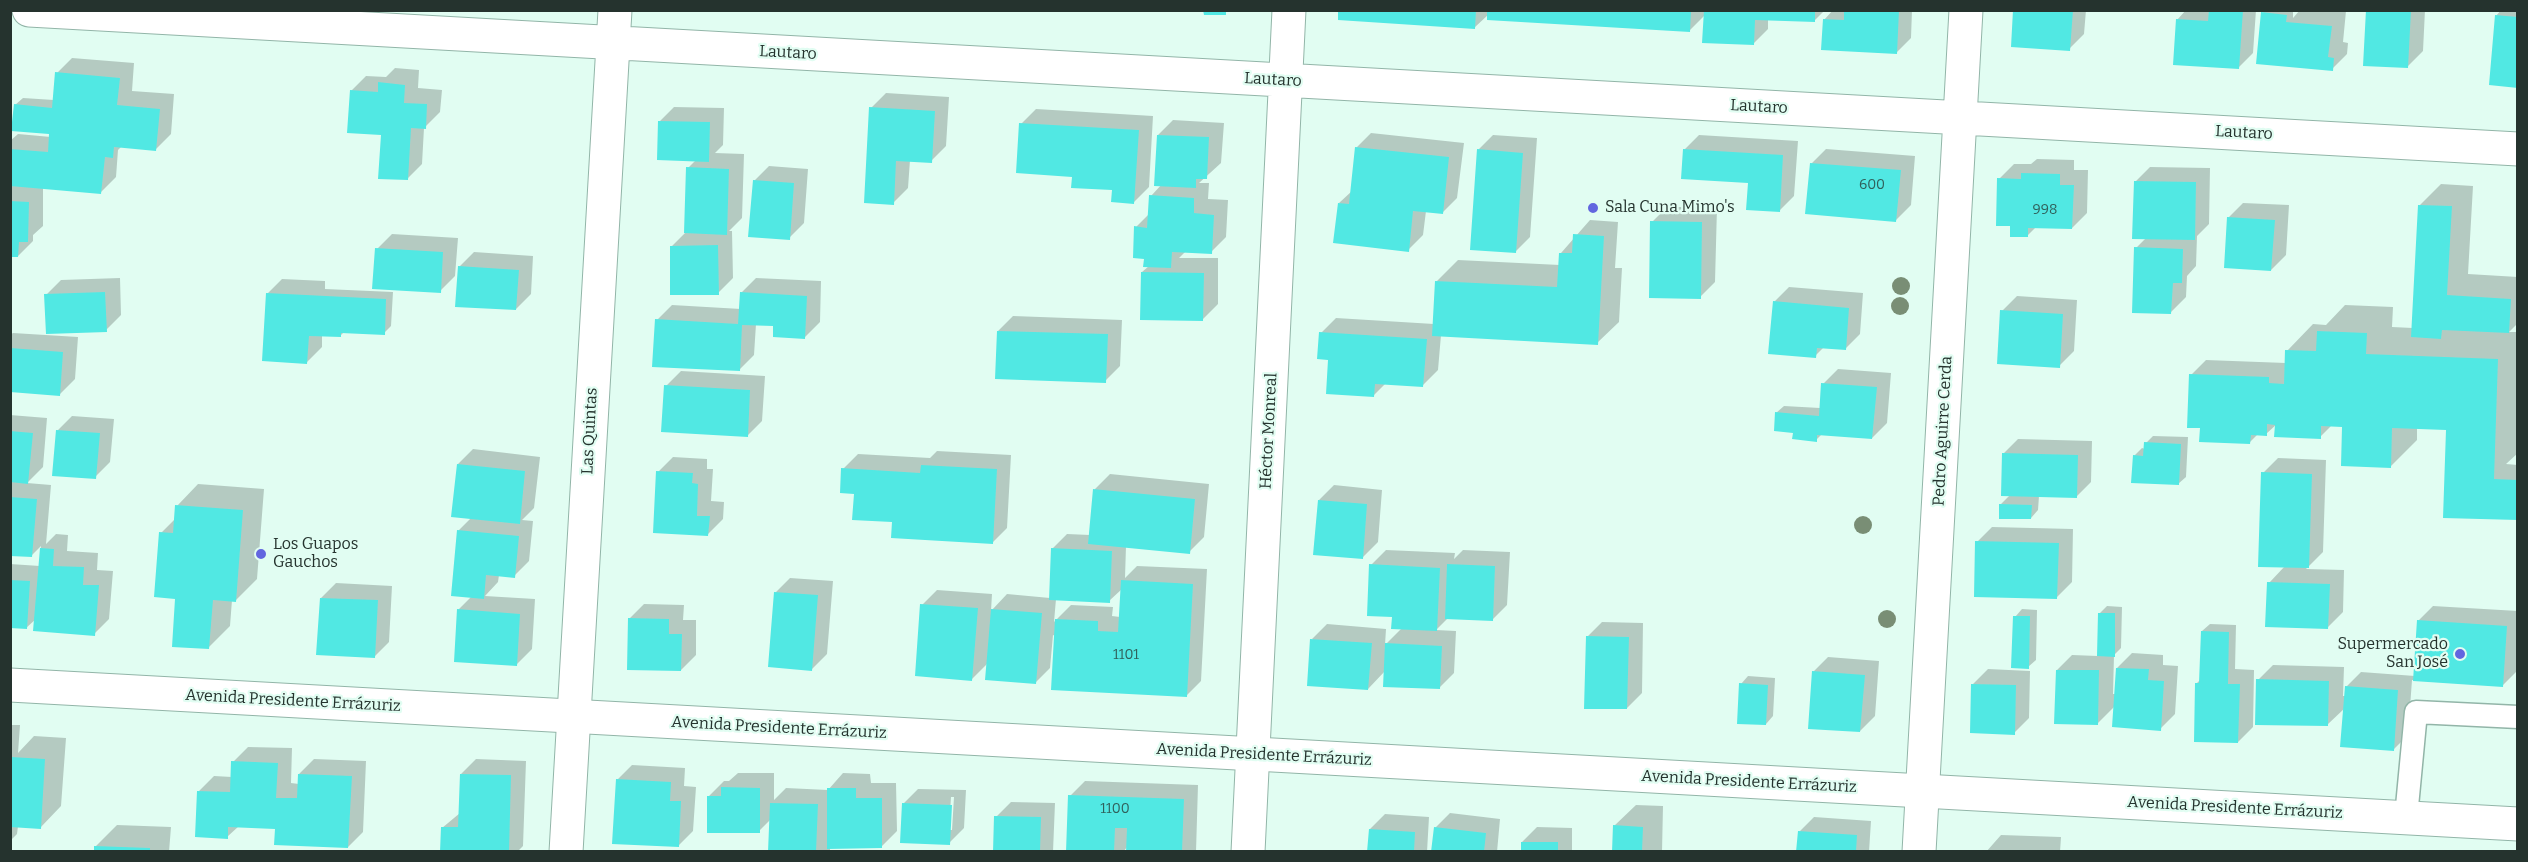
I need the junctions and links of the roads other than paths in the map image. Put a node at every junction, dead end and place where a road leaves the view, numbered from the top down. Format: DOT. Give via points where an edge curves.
graph roads {
  1 [pos="29,10"];
  2 [pos="615,10"];
  3 [pos="1289,10"];
  4 [pos="1966,10"];
  5 [pos="613,43"];
  6 [pos="1285,81"];
  7 [pos="1961,118"];
  8 [pos="2517,149"];
  9 [pos="10,685"];
  10 [pos="574,716"];
  11 [pos="2517,717"];
  12 [pos="1253,754"];
  13 [pos="1922,791"];
  14 [pos="2406,817"];
  15 [pos="2517,824"];
  16 [pos="566,852"];
  17 [pos="1248,852"];
  18 [pos="1919,852"];
  1 -- 5 [label="street, Lautaro"];
  2 -- 5 [label="street, Las Quintas"];
  3 -- 6 [label="street, Héctor Monreal"];
  4 -- 7 [label="street, Pedro Aguirre Cerda"];
  5 -- 6 [label="street, Lautaro"];
  5 -- 10 [label="street, Las Quintas"];
  6 -- 7 [label="street, Lautaro"];
  6 -- 12 [label="street, Héctor Monreal"];
  7 -- 8 [label="street, Lautaro"];
  7 -- 13 [label="street, Pedro Aguirre Cerda"];
  9 -- 10 [label="street, Avenida Presidente Errázuriz"];
  10 -- 12 [label="street, Avenida Presidente Errázuriz"];
  10 -- 16 [label="street, Las Quintas"];
  11 -- 14 [label="lane" via="2416,712"];
  12 -- 13 [label="street, Avenida Presidente Errázuriz"];
  12 -- 17 [label="street, Héctor Monreal"];
  13 -- 14 [label="street, Avenida Presidente Errázuriz"];
  13 -- 18 [label="street, Pedro Aguirre Cerda"];
  14 -- 15 [label="street, Avenida Presidente Errázuriz"];
}
